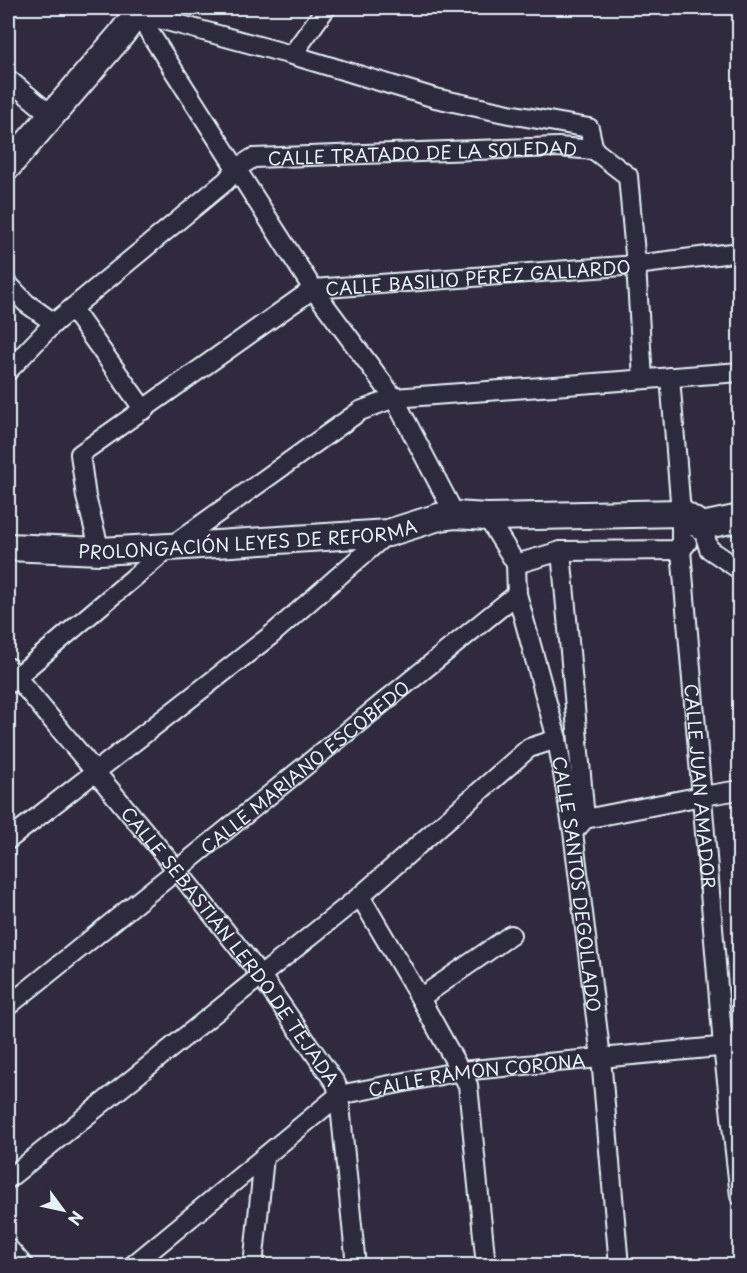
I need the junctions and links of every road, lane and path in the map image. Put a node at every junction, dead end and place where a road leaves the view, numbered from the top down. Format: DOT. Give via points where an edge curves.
graph roads {
  1 [pos="326,8"];
  2 [pos="136,9"];
  3 [pos="292,55"];
  4 [pos="8,80"];
  5 [pos="51,115"];
  6 [pos="594,150"];
  7 [pos="8,166"];
  8 [pos="237,168"];
  9 [pos="740,252"];
  10 [pos="636,265"];
  11 [pos="8,284"];
  12 [pos="313,289"];
  13 [pos="72,309"];
  14 [pos="54,323"];
  15 [pos="8,371"];
  16 [pos="740,372"];
  17 [pos="670,377"];
  18 [pos="643,379"];
  19 [pos="394,398"];
  20 [pos="144,410"];
  21 [pos="455,515"];
  22 [pos="487,517"];
  23 [pos="740,518"];
  24 [pos="692,520"];
  25 [pos="388,533"];
  26 [pos="8,547"];
  27 [pos="170,547"];
  28 [pos="681,550"];
  29 [pos="100,551"];
  30 [pos="561,551"];
  31 [pos="516,564"];
  32 [pos="740,570"];
  33 [pos="517,594"];
  34 [pos="10,676"];
  35 [pos="557,740"];
  36 [pos="94,771"];
  37 [pos="740,790"];
  38 [pos="702,796"];
  39 [pos="579,826"];
  40 [pos="8,840"];
  41 [pos="177,870"];
  42 [pos="360,896"];
  43 [pos="511,935"];
  44 [pos="261,976"];
  45 [pos="420,998"];
  46 [pos="8,1006"];
  47 [pos="731,1046"];
  48 [pos="602,1058"];
  49 [pos="461,1071"];
  50 [pos="339,1095"];
  51 [pos="264,1157"];
  52 [pos="8,1179"];
  53 [pos="740,1196"];
  54 [pos="8,1248"];
  55 [pos="24,1266"];
  56 [pos="132,1266"];
  57 [pos="253,1266"];
  58 [pos="356,1266"];
  59 [pos="486,1266"];
  60 [pos="619,1266"];
  1 -- 3 [label="street"];
  2 -- 3 [label="street"];
  2 -- 5 [label="street" via="120,36"];
  2 -- 8 [label="street"];
  3 -- 6 [label="street" via="435,98 589,128"];
  4 -- 5 [label="street"];
  5 -- 7 [label="street"];
  6 -- 8 [label="street, CALLE TRATADO DE LA SOLEDAD" via="558,147 253,158"];
  6 -- 10 [label="street" via="628,176"];
  8 -- 12 [label="street"];
  8 -- 13 [label="street, CALLE TRATADO DE LA SOLEDAD" via="226,182"];
  9 -- 10 [label="street, CALLE BASILIO PÉREZ GALLARDO"];
  10 -- 12 [label="street, CALLE BASILIO PÉREZ GALLARDO"];
  10 -- 18 [label="street"];
  11 -- 14 [label="street"];
  12 -- 19 [label="street"];
  12 -- 20 [label="street, CALLE BASILIO PÉREZ GALLARDO"];
  13 -- 14 [label="street, CALLE TRATADO DE LA SOLEDAD"];
  13 -- 20 [label="street"];
  14 -- 15 [label="street, CALLE TRATADO DE LA SOLEDAD"];
  16 -- 17 [label="street"];
  17 -- 18 [label="street"];
  17 -- 24 [label="street"];
  18 -- 19 [label="street"];
  19 -- 21 [label="street"];
  19 -- 27 [label="street" via="360,411"];
  20 -- 29 [label="street, CALLE BASILIO PÉREZ GALLARDO" via="80,454"];
  21 -- 22 [label="street, PROLONGACIÓN LEYES DE REFORMA"];
  21 -- 25 [label="street, PROLONGACIÓN LEYES DE REFORMA"];
  22 -- 24 [label="street, PROLONGACIÓN LEYES DE REFORMA"];
  22 -- 31 [label="street, CALLE SANTOS DEGOLLADO"];
  23 -- 24 [label="street, PROLONGACIÓN LEYES DE REFORMA"];
  24 -- 28 [label="street"];
  24 -- 32 [label="street" via="709,549"];
  25 -- 27 [label="street, PROLONGACIÓN LEYES DE REFORMA"];
  25 -- 36 [label="street" via="270,636"];
  26 -- 29 [label="street, PROLONGACIÓN LEYES DE REFORMA"];
  27 -- 29 [label="street, PROLONGACIÓN LEYES DE REFORMA"];
  27 -- 34 [label="street"];
  28 -- 30 [label="street"];
  28 -- 38 [label="street, CALLE JUAN AMADOR"];
  30 -- 31 [label="street"];
  30 -- 39 [label="street, CALLE SANTOS DEGOLLADO"];
  31 -- 33 [label="street, CALLE SANTOS DEGOLLADO"];
  33 -- 35 [label="street, CALLE SANTOS DEGOLLADO"];
  33 -- 41 [label="street, CALLE MARIANO ESCOBEDO"];
  34 -- 36 [label="street, CALLE SEBASTIÁN LERDO DE TEJADA"];
  35 -- 39 [label="street, CALLE SANTOS DEGOLLADO"];
  35 -- 42 [label="street" via="529,748"];
  36 -- 40 [label="street"];
  36 -- 41 [label="street, CALLE SEBASTIÁN LERDO DE TEJADA"];
  37 -- 38 [label="street"];
  38 -- 39 [label="street"];
  38 -- 47 [label="street, CALLE JUAN AMADOR"];
  39 -- 48 [label="street, CALLE SANTOS DEGOLLADO"];
  41 -- 44 [label="street, CALLE SEBASTIÁN LERDO DE TEJADA"];
  41 -- 46 [label="street, CALLE MARIANO ESCOBEDO"];
  42 -- 44 [label="street"];
  42 -- 45 [label="street"];
  43 -- 45 [label="street"];
  44 -- 50 [label="street, CALLE SEBASTIÁN LERDO DE TEJADA" via="336,1084"];
  44 -- 52 [label="street"];
  45 -- 49 [label="street"];
  47 -- 48 [label="street, CALLE RAMÓN CORONA"];
  47 -- 53 [label="street, CALLE JUAN AMADOR"];
  48 -- 49 [label="street, CALLE RAMÓN CORONA"];
  48 -- 60 [label="street, CALLE SANTOS DEGOLLADO"];
  49 -- 50 [label="street, CALLE RAMÓN CORONA"];
  49 -- 59 [label="street" via="468,1085"];
  50 -- 51 [label="street, CALLE RAMÓN CORONA"];
  50 -- 58 [label="street, CALLE SEBASTIÁN LERDO DE TEJADA"];
  51 -- 56 [label="street, CALLE RAMÓN CORONA"];
  51 -- 57 [label="street"];
  54 -- 55 [label="street"];
}
